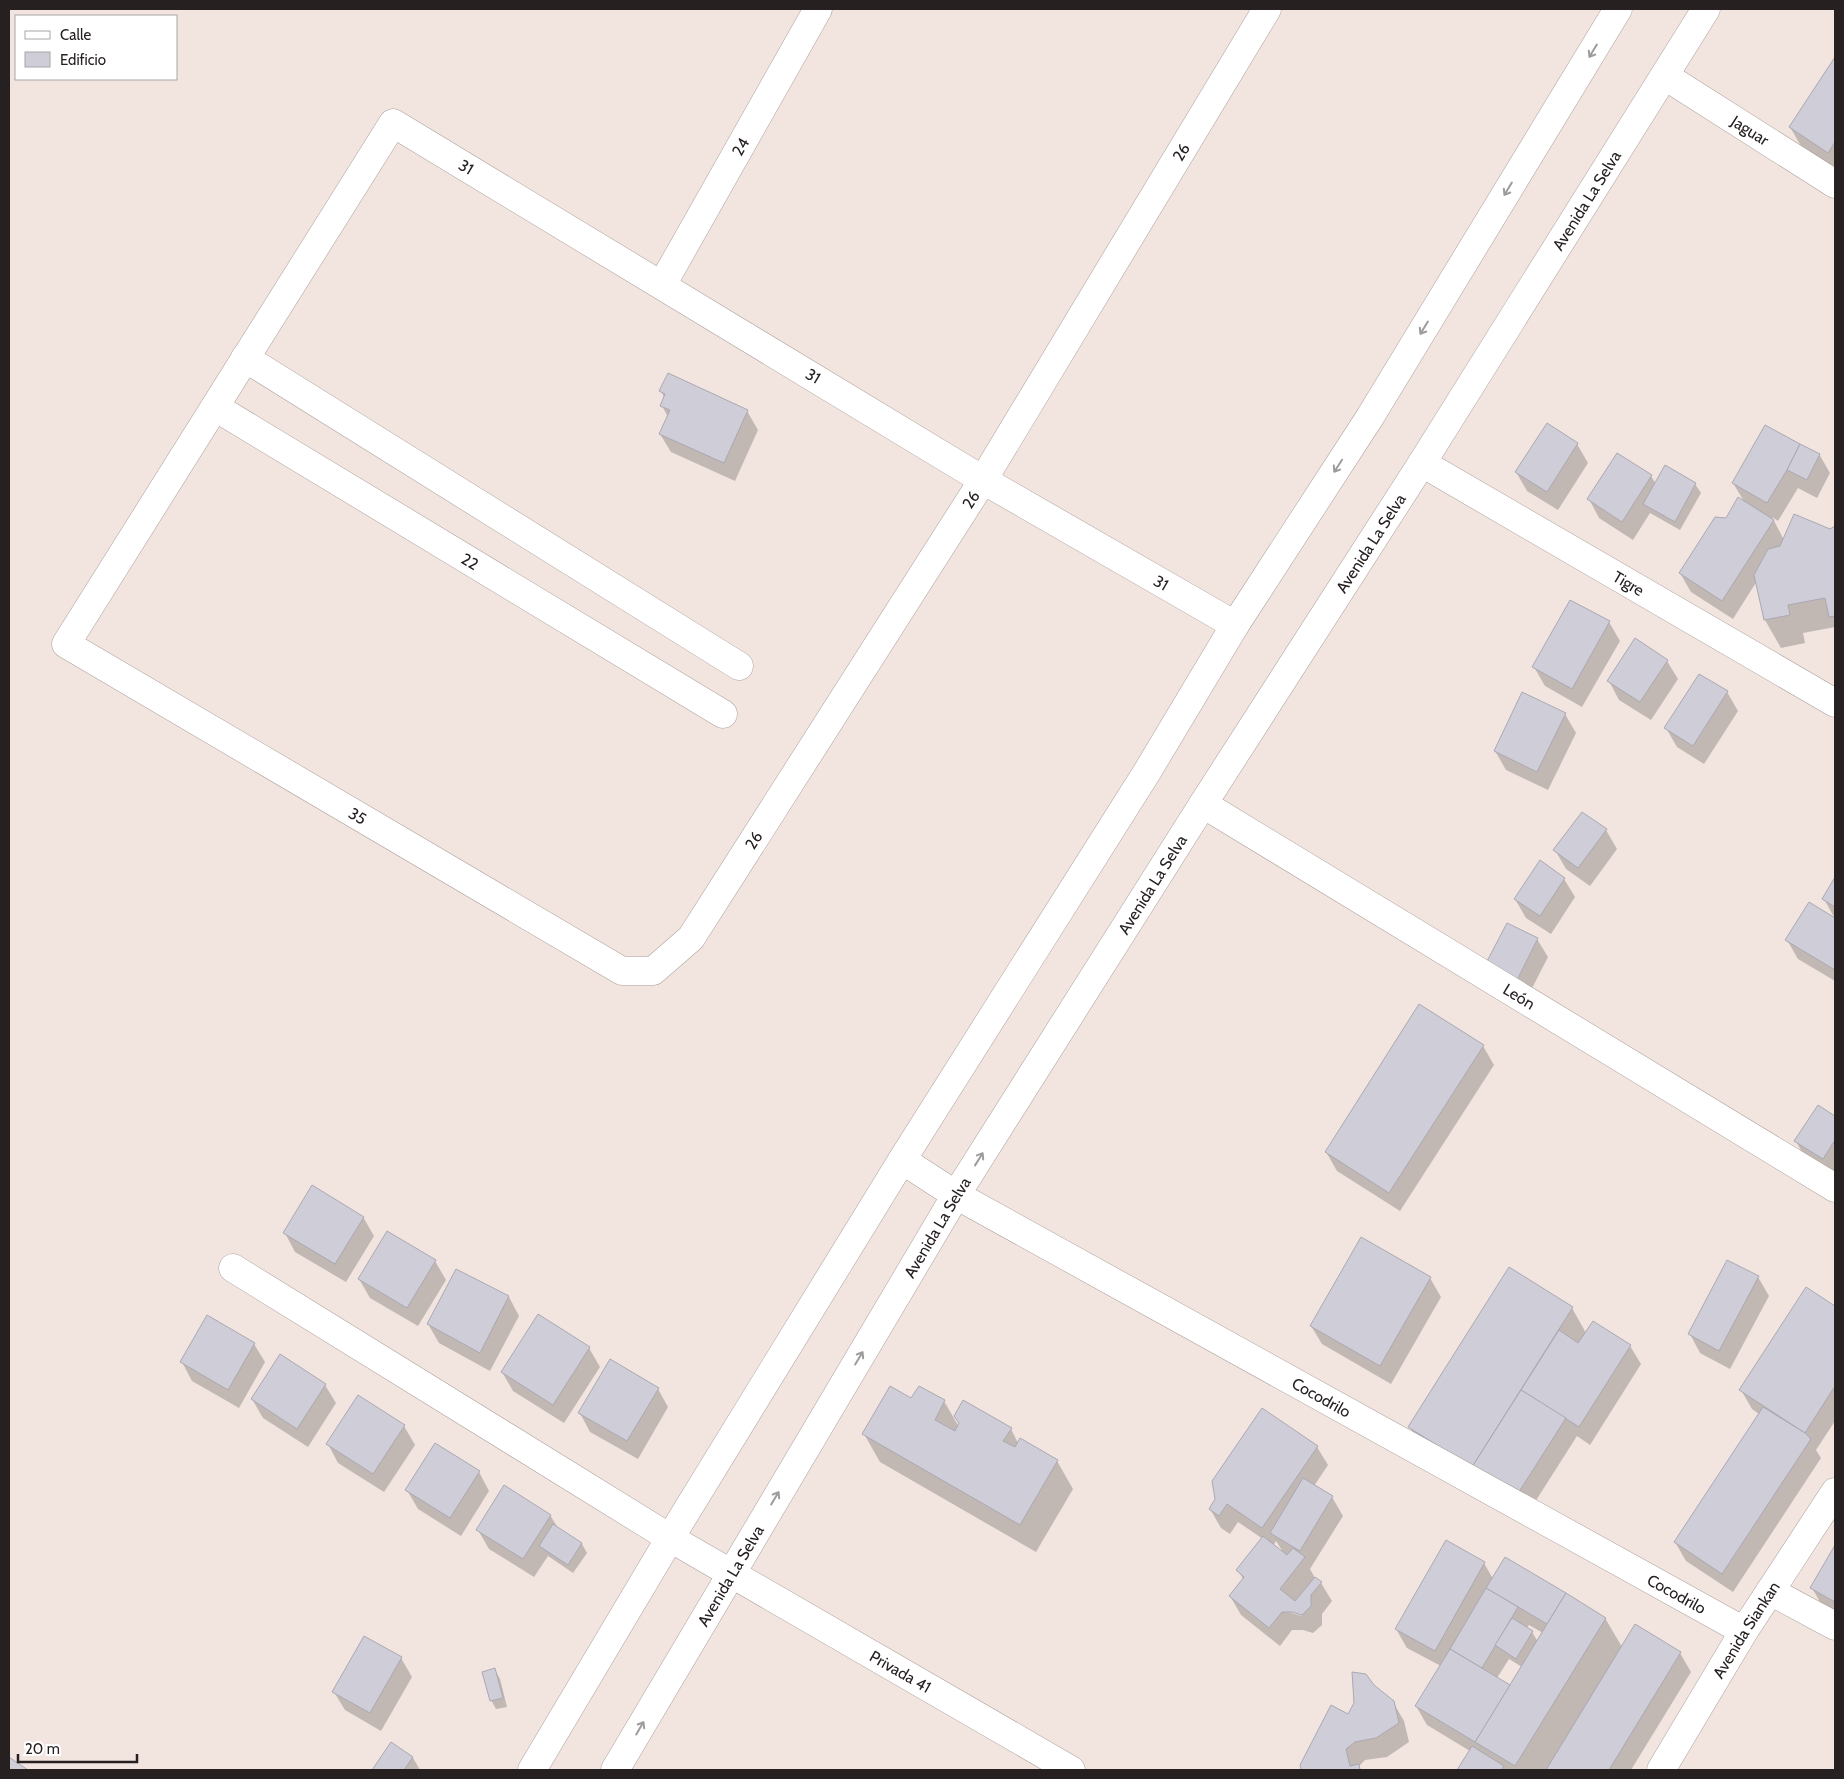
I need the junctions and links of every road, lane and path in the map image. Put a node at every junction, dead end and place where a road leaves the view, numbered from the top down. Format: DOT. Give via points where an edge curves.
graph roads {
  1 [pos="818,9"];
  2 [pos="1267,9"];
  3 [pos="1618,9"];
  4 [pos="1706,9"];
  5 [pos="1665,76"];
  6 [pos="1835,184"];
  7 [pos="662,285"];
  8 [pos="245,358"];
  9 [pos="215,407"];
  10 [pos="1422,463"];
  11 [pos="984,480"];
  12 [pos="1235,625"];
  13 [pos="739,666"];
  14 [pos="1835,702"];
  15 [pos="723,714"];
  16 [pos="1203,804"];
  17 [pos="653,972"];
  18 [pos="902,1160"];
  19 [pos="1835,1188"];
  20 [pos="956,1195"];
  21 [pos="233,1268"];
  22 [pos="1835,1492"];
  23 [pos="670,1538"];
  24 [pos="730,1573"];
  25 [pos="1770,1591"];
  26 [pos="1835,1626"];
  27 [pos="1744,1631"];
  28 [pos="532,1770"];
  29 [pos="615,1770"];
  30 [pos="1071,1770"];
  31 [pos="1660,1770"];
  1 -- 7 [label="street, 24"];
  2 -- 11 [label="street, 26"];
  3 -- 12 [label="street, one-way" via="1370,417"];
  4 -- 5 [label="street, Avenida La Selva"];
  5 -- 6 [label="street, Jaguar"];
  5 -- 10 [label="street, Avenida La Selva"];
  7 -- 8 [label="street, 31" via="393,122"];
  7 -- 11 [label="street, 31"];
  8 -- 9 [label="street"];
  8 -- 13 [label="street"];
  9 -- 15 [label="street, 22"];
  9 -- 17 [label="street, 35" via="66,644 622,972"];
  10 -- 14 [label="street, Tigre"];
  10 -- 16 [label="street, Avenida La Selva"];
  11 -- 12 [label="street, 31"];
  11 -- 17 [label="street, 26" via="691,938"];
  12 -- 18 [label="street" via="1147,772"];
  16 -- 19 [label="street, León"];
  20 -- 16 [label="street, Avenida La Selva, one-way"];
  18 -- 20 [label="street, Cocodrilo"];
  18 -- 23 [label="street"];
  24 -- 20 [label="street, Avenida La Selva, one-way"];
  20 -- 27 [label="street, Cocodrilo"];
  21 -- 23 [label="street, Privada 41"];
  22 -- 25 [label="street, Avenida Siankan"];
  23 -- 24 [label="street, Privada 41"];
  23 -- 28 [label="street"];
  29 -- 24 [label="street, Avenida La Selva, one-way"];
  24 -- 30 [label="street, Privada 41"];
  25 -- 26 [label="street"];
  25 -- 27 [label="street, Avenida Siankan"];
  27 -- 31 [label="street, Avenida Siankan"];
}
